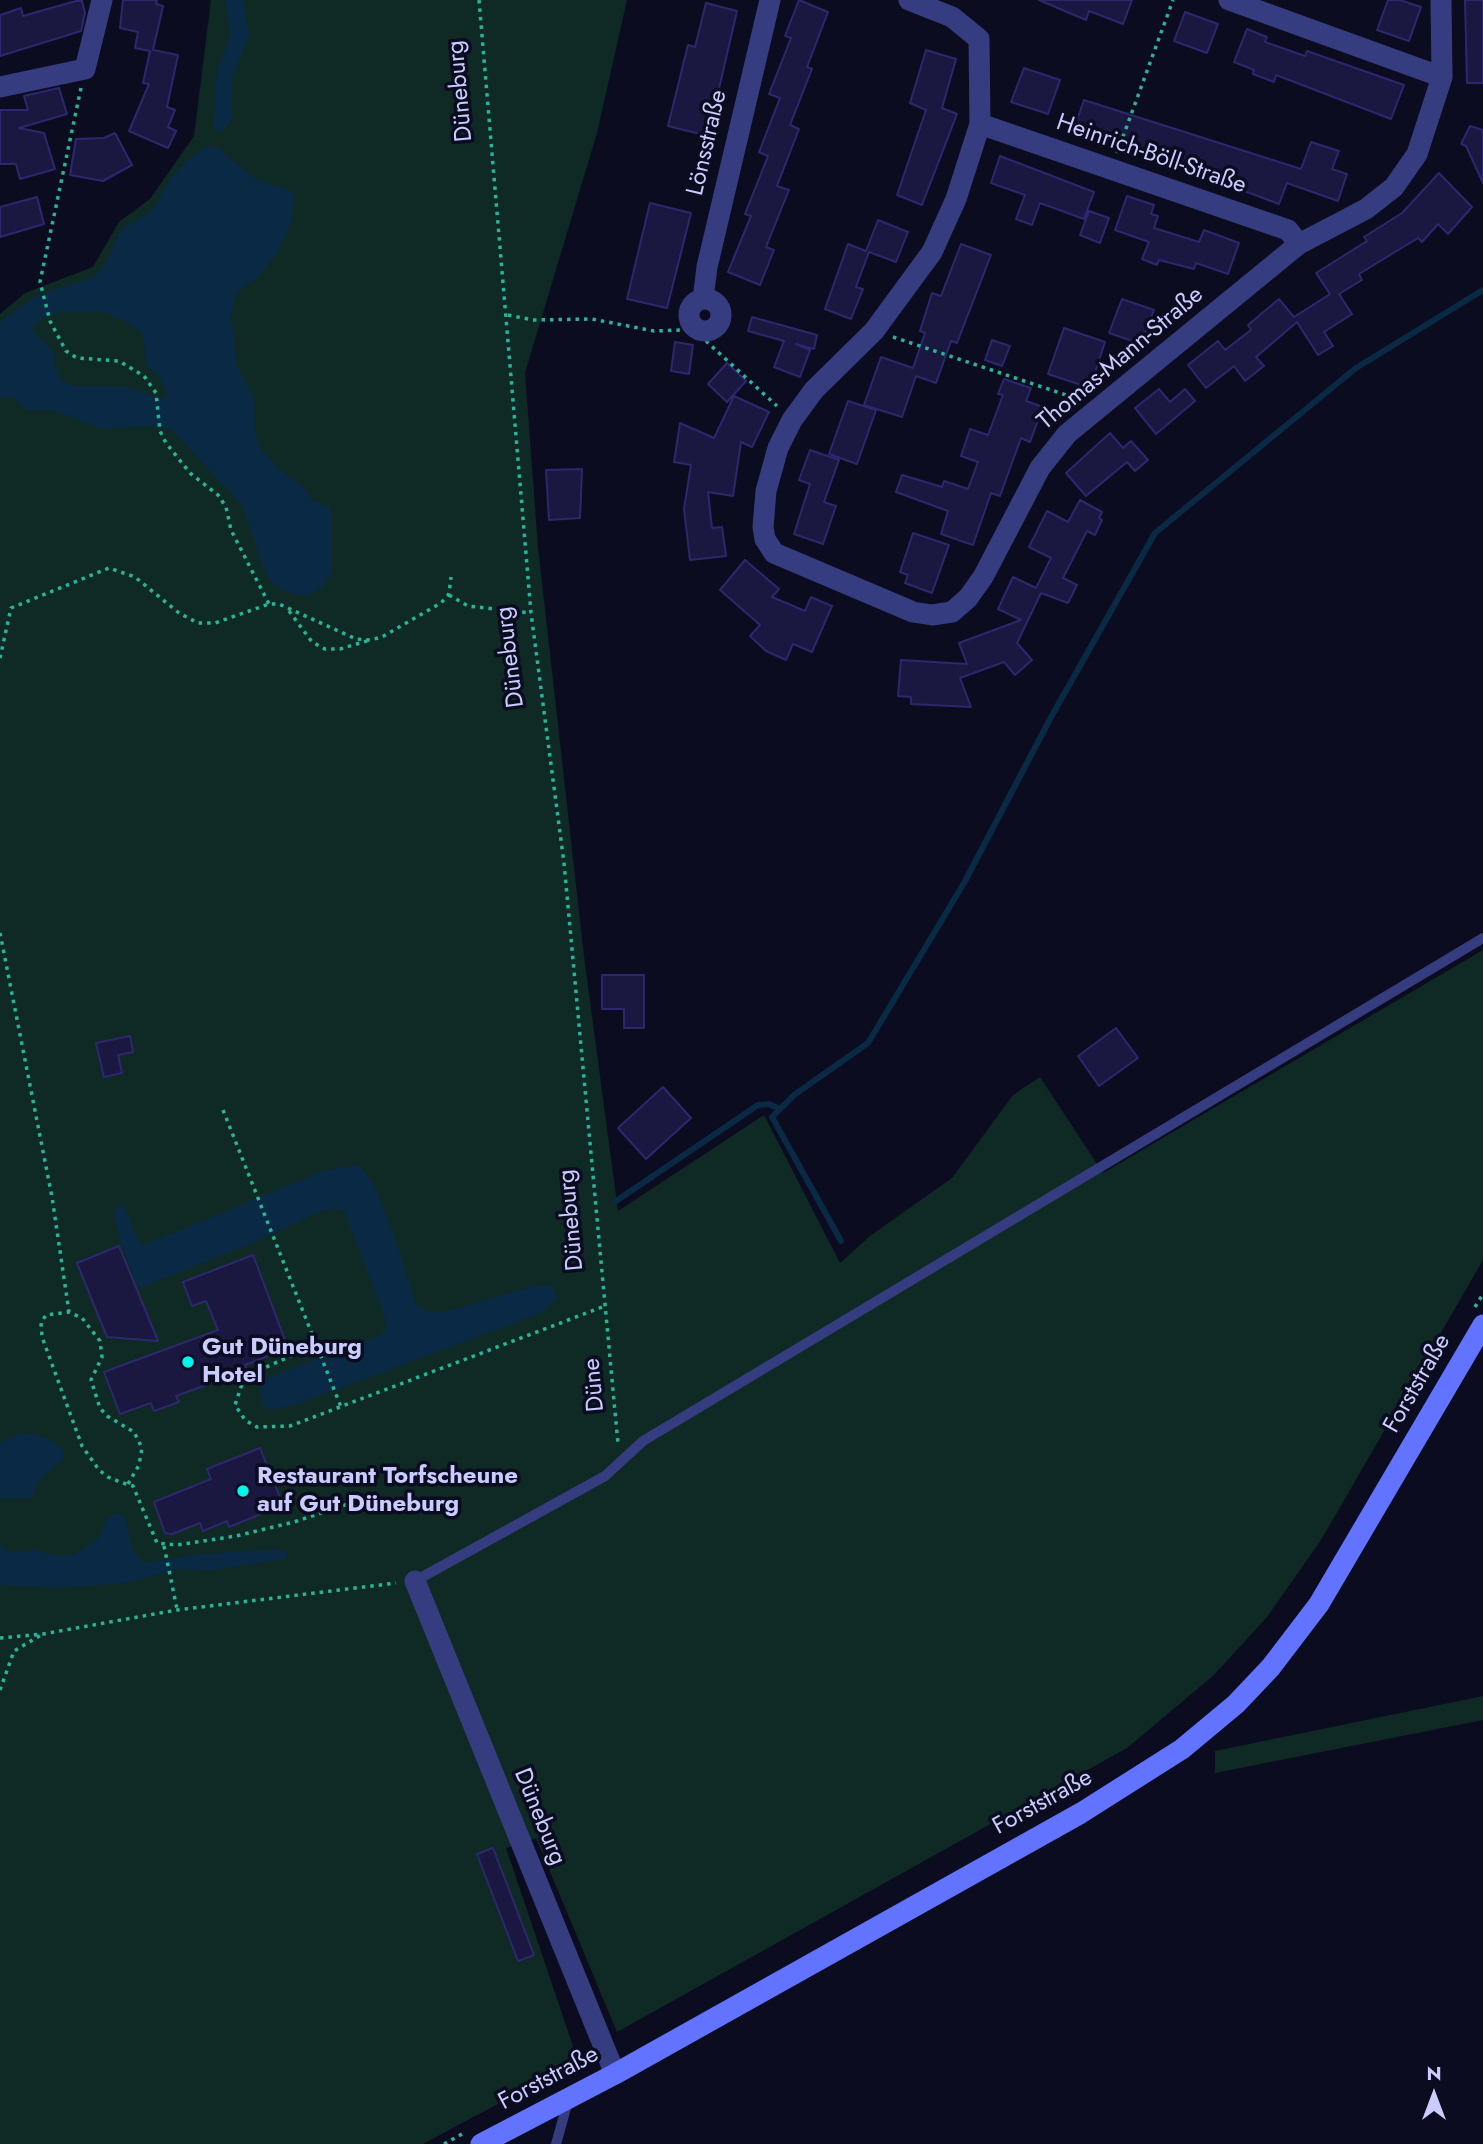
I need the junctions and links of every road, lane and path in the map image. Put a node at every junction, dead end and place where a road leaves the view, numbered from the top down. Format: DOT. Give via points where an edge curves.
graph roads {
  1 [pos="102,0"];
  2 [pos="479,0"];
  3 [pos="770,0"];
  4 [pos="909,0"];
  5 [pos="1172,0"];
  6 [pos="1229,0"];
  7 [pos="1440,0"];
  8 [pos="85,69"];
  9 [pos="1442,77"];
  10 [pos="0,87"];
  11 [pos="980,124"];
  12 [pos="1112,168"];
  13 [pos="1299,244"];
  14 [pos="507,314"];
  15 [pos="698,328"];
  16 [pos="874,331"];
  17 [pos="1100,406"];
  18 [pos="792,420"];
  19 [pos="451,577"];
  20 [pos="449,594"];
  21 [pos="269,604"];
  22 [pos="287,609"];
  23 [pos="531,613"];
  24 [pos="370,640"];
  25 [pos="0,659"];
  26 [pos="0,933"];
  27 [pos="1483,938"];
  28 [pos="223,1110"];
  29 [pos="1483,1294"];
  30 [pos="605,1306"];
  31 [pos="69,1312"];
  32 [pos="1478,1331"];
  33 [pos="316,1345"];
  34 [pos="341,1407"];
  35 [pos="623,1459"];
  36 [pos="128,1485"];
  37 [pos="378,1494"];
  38 [pos="164,1546"];
  39 [pos="415,1581"];
  40 [pos="177,1610"];
  41 [pos="43,1634"];
  42 [pos="0,1638"];
  43 [pos="0,1690"];
  44 [pos="615,2074"];
  45 [pos="569,2098"];
  46 [pos="481,2144"];
  47 [pos="556,2144"];
  1 -- 8 [label="street"];
  2 -- 14 [label="path, Düneburg"];
  3 -- 15 [label="street, Lönsstraße" via="706,267 703,299 714,301 722,314 716,328"];
  4 -- 11 [label="street, Thomas-Mann-Straße" via="952,17 979,39"];
  5 -- 12 [label="path"];
  6 -- 9 [label="street"];
  7 -- 9 [label="street, Thomas-Mann-Straße"];
  8 -- 10 [label="street"];
  8 -- 21 [label="path" via="40,282 50,321 66,351 77,358 119,361 144,376 156,393 160,431 190,472 222,501 231,530"];
  9 -- 13 [label="street, Thomas-Mann-Straße" via="1417,155 1394,187 1366,209"];
  11 -- 12 [label="street, Heinrich-Böll-Straße"];
  11 -- 16 [label="street, Thomas-Mann-Straße" via="956,199 932,252"];
  12 -- 13 [label="street, Heinrich-Böll-Straße" via="1288,230"];
  13 -- 17 [label="street, Thomas-Mann-Straße"];
  14 -- 15 [label="path" via="533,320 592,319 654,331"];
  14 -- 23 [label="path, Düneburg"];
  15 -- 18 [label="path" via="707,342"];
  16 -- 17 [label="path"];
  16 -- 18 [label="street, Thomas-Mann-Straße" via="814,390"];
  17 -- 18 [label="street, Thomas-Mann-Straße" via="1051,452 968,598 952,612 932,615 913,612 774,553 763,527 766,491 778,448"];
  19 -- 20 [label="path"];
  20 -- 23 [label="path" via="468,606"];
  20 -- 24 [label="path" via="441,603"];
  21 -- 22 [label="path"];
  21 -- 25 [label="path" via="215,623 198,623 135,577 109,568 11,608"];
  22 -- 24 [label="path" via="356,639"];
  22 -- 24 [label="path" via="312,642 324,649"];
  23 -- 30 [label="path, Düneburg" via="564,863"];
  26 -- 31 [label="path" via="52,1197"];
  27 -- 35 [label="lane" via="643,1441"];
  28 -- 33 [label="path"];
  29 -- 32 [label="path"];
  30 -- 34 [label="path"];
  30 -- 35 [label="path, Düne"];
  31 -- 36 [label="path" via="89,1324 100,1341 102,1357 91,1380 100,1408 134,1432 142,1448"];
  31 -- 36 [label="path" via="46,1315 41,1324 49,1361 90,1460 108,1477"];
  32 -- 44 [label="street, Forststraße" via="1319,1604 1236,1704 1182,1749 1081,1813"];
  33 -- 34 [label="path"];
  33 -- 34 [label="path" via="251,1376 237,1394 238,1412 257,1427 271,1429"];
  35 -- 39 [label="lane" via="605,1476"];
  36 -- 38 [label="path" via="137,1493 153,1537"];
  37 -- 38 [label="path" via="259,1531"];
  38 -- 40 [label="path"];
  39 -- 40 [label="path"];
  39 -- 44 [label="street, Düneburg"];
  40 -- 41 [label="path"];
  41 -- 42 [label="path"];
  41 -- 43 [label="path" via="14,1651"];
  44 -- 45 [label="street, Forststraße"];
  45 -- 46 [label="street, Forststraße"];
  45 -- 47 [label="lane"];
}
